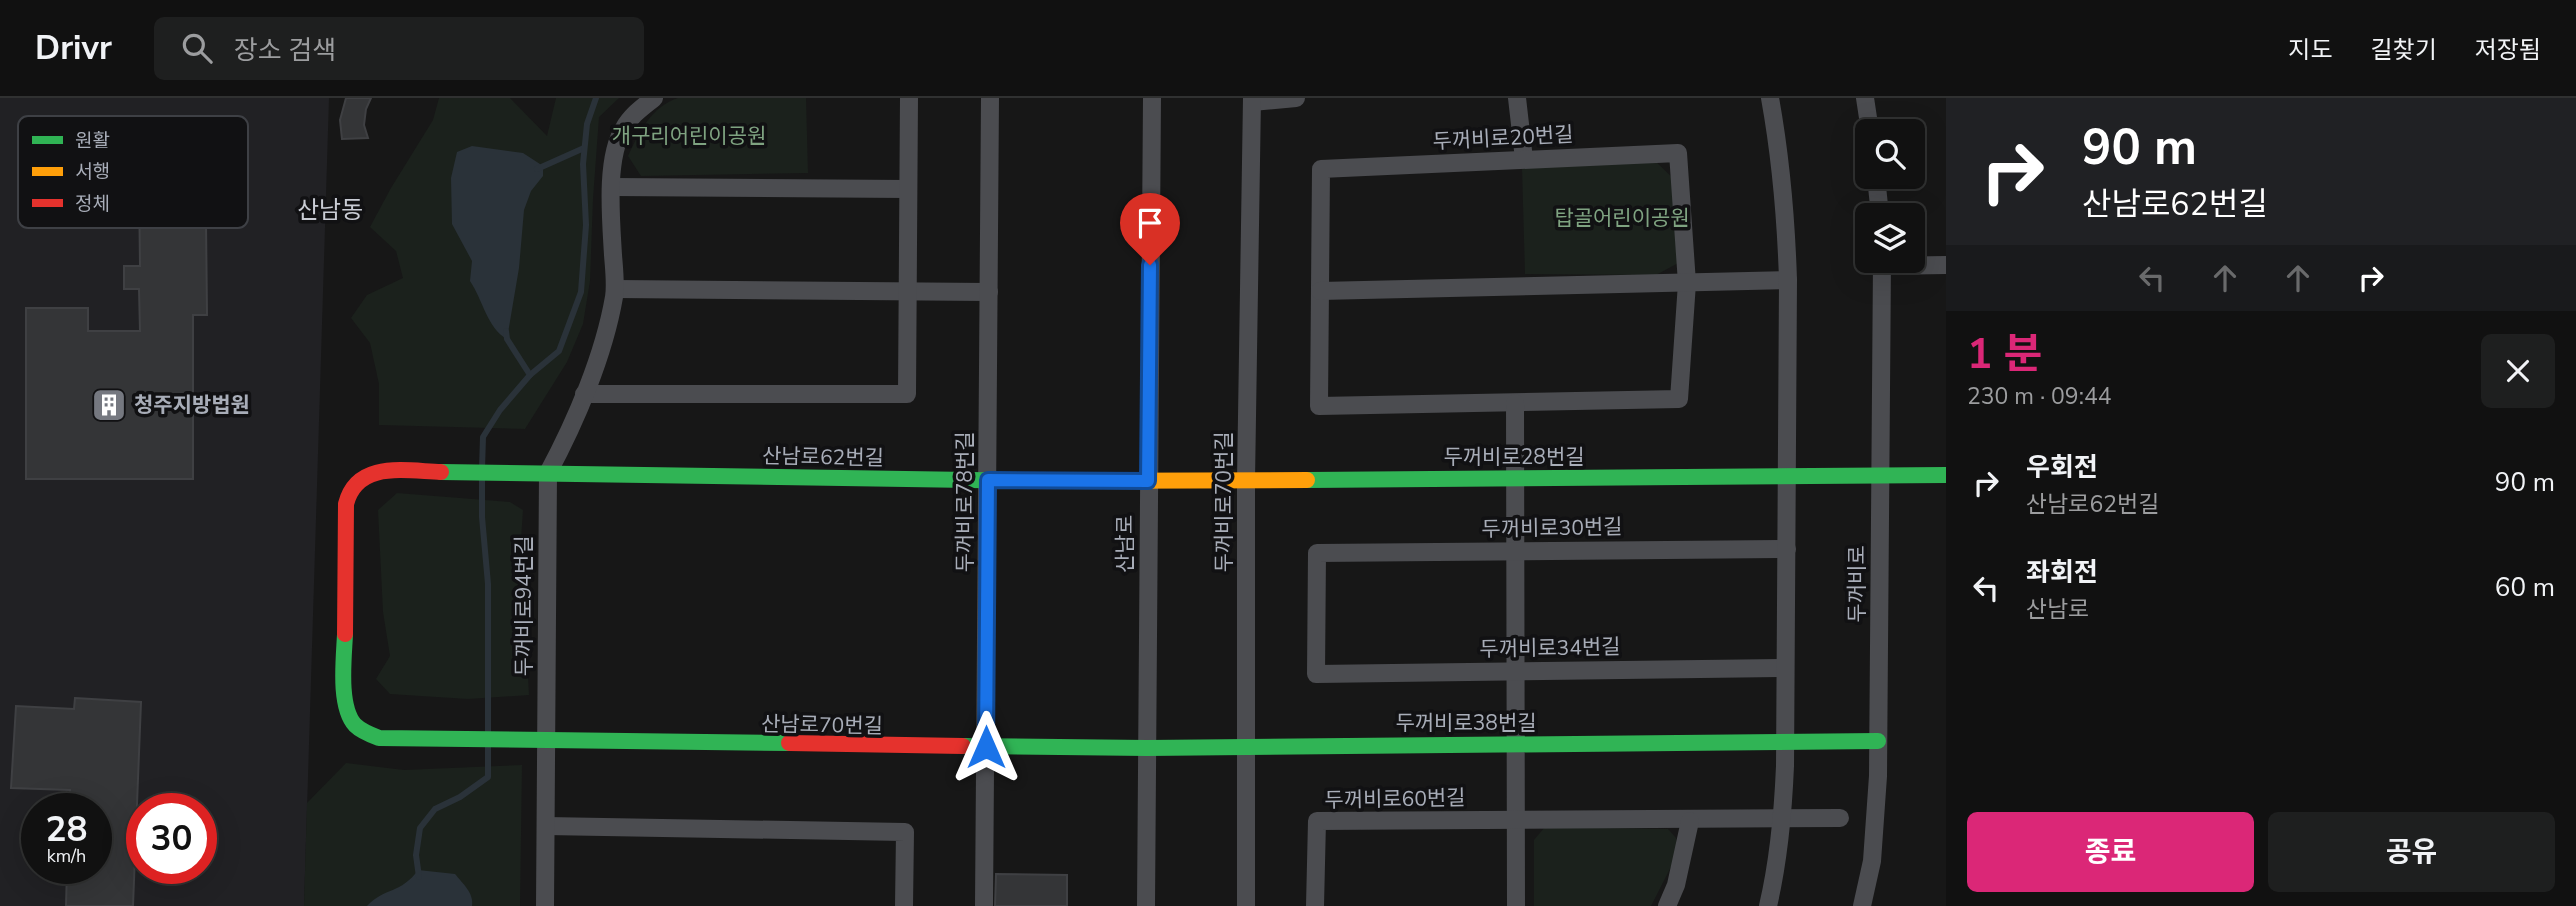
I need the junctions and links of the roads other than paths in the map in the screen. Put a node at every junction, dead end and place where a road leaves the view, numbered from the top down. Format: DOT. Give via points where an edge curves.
graph roads {
  1 [pos="654,98"];
  2 [pos="909,98"];
  3 [pos="990,98"];
  4 [pos="1152,98"];
  5 [pos="1296,98"];
  6 [pos="1517,98"];
  7 [pos="1770,98"];
  8 [pos="1865,98"];
  9 [pos="1252,100"];
  10 [pos="1868,119"];
  11 [pos="1524,159"];
  12 [pos="612,187"];
  13 [pos="908,189"];
  14 [pos="1925,264"];
  15 [pos="1946,265"];
  16 [pos="1882,273"];
  17 [pos="1788,280"];
  18 [pos="1686,283"];
  19 [pos="615,289"];
  20 [pos="908,291"];
  21 [pos="1320,291"];
  22 [pos="989,292"];
  23 [pos="584,394"];
  24 [pos="1515,402"];
  25 [pos="401,471"];
  26 [pos="548,473"];
  27 [pos="1946,475"];
  28 [pos="1787,476"];
  29 [pos="1880,476"];
  30 [pos="1515,478"];
  31 [pos="988,480"];
  32 [pos="1246,480"];
  33 [pos="1148,481"];
  34 [pos="1787,549"];
  35 [pos="1515,551"];
  36 [pos="1785,668"];
  37 [pos="1516,671"];
  38 [pos="1316,674"];
  39 [pos="1878,741"];
  40 [pos="546,742"];
  41 [pos="1785,742"];
  42 [pos="1516,746"];
  43 [pos="986,747"];
  44 [pos="1147,748"];
  45 [pos="1245,748"];
  46 [pos="1783,818"];
  47 [pos="1840,818"];
  48 [pos="1516,820"];
  49 [pos="1690,821"];
  50 [pos="546,826"];
  51 [pos="545,906"];
  52 [pos="904,906"];
  53 [pos="984,906"];
  54 [pos="1146,906"];
  55 [pos="1246,906"];
  56 [pos="1315,906"];
  57 [pos="1516,906"];
  58 [pos="1667,906"];
  59 [pos="1768,906"];
  60 [pos="1862,906"];
  1 -- 12 [label="street, 두꺼비로94번길" via="623,129 614,153"];
  2 -- 13 [label="street"];
  3 -- 22 [label="street, 두꺼비로78번길"];
  4 -- 33 [label="street, 산남로"];
  5 -- 9 [label="street"];
  6 -- 11 [label="street"];
  7 -- 17 [label="street" via="1780,154"];
  8 -- 10 [label="street"];
  9 -- 32 [label="street, 두꺼비로70번길"];
  11 -- 18 [label="street, 두꺼비로20번길" via="1678,153"];
  11 -- 21 [label="street, 두꺼비로20번길" via="1321,169"];
  12 -- 13 [label="street"];
  12 -- 19 [label="street, 두꺼비로94번길"];
  13 -- 20 [label="street"];
  14 -- 15 [label="street"];
  16 -- 29 [label="street, 두꺼비로"];
  17 -- 18 [label="street"];
  17 -- 28 [label="street"];
  18 -- 21 [label="street"];
  18 -- 24 [label="street, 두꺼비로20번길" via="1679,399"];
  19 -- 20 [label="street"];
  19 -- 23 [label="street, 두꺼비로94번길"];
  20 -- 22 [label="street"];
  20 -- 23 [label="street" via="907,394"];
  21 -- 24 [label="street, 두꺼비로20번길" via="1319,406"];
  22 -- 31 [label="street, 두꺼비로78번길"];
  23 -- 26 [label="street, 두꺼비로94번길"];
  24 -- 30 [label="street"];
  25 -- 26 [label="street, 산남로62번길"];
  25 -- 40 [label="street, 산남로70번길" via="363,475 345,504 344,697 350,720 379,738"];
  26 -- 31 [label="street, 산남로62번길"];
  26 -- 40 [label="street, 두꺼비로94번길"];
  27 -- 29 [label="street, 두꺼비로28번길"];
  28 -- 29 [label="street, 두꺼비로28번길"];
  28 -- 30 [label="street, 두꺼비로28번길"];
  28 -- 34 [label="street"];
  29 -- 39 [label="street, 두꺼비로"];
  30 -- 32 [label="street, 두꺼비로28번길"];
  30 -- 35 [label="street"];
  31 -- 33 [label="street, 산남로62번길"];
  31 -- 43 [label="street, 두꺼비로78번길"];
  32 -- 33 [label="street, 두꺼비로28번길"];
  32 -- 45 [label="street, 두꺼비로70번길"];
  33 -- 44 [label="street, 산남로"];
  34 -- 35 [label="street, 두꺼비로30번길"];
  34 -- 36 [label="street"];
  35 -- 37 [label="street"];
  35 -- 38 [label="street, 두꺼비로30번길" via="1317,553"];
  36 -- 37 [label="street, 두꺼비로34번길"];
  36 -- 41 [label="street"];
  37 -- 38 [label="street, 두꺼비로34번길"];
  37 -- 42 [label="street"];
  39 -- 41 [label="street, 두꺼비로38번길"];
  39 -- 60 [label="street, 두꺼비로" via="1872,861"];
  40 -- 43 [label="street, 산남로70번길"];
  40 -- 50 [label="street, 두꺼비로94번길"];
  41 -- 42 [label="street, 두꺼비로38번길"];
  41 -- 46 [label="street"];
  42 -- 45 [label="street, 두꺼비로38번길"];
  42 -- 48 [label="street"];
  43 -- 44 [label="street, 산남로70번길"];
  43 -- 53 [label="street, 두꺼비로78번길"];
  44 -- 45 [label="street, 두꺼비로38번길"];
  44 -- 54 [label="street, 산남로"];
  45 -- 55 [label="street, 두꺼비로70번길"];
  46 -- 47 [label="street, 두꺼비로60번길"];
  46 -- 49 [label="street, 두꺼비로60번길"];
  46 -- 59 [label="street"];
  48 -- 49 [label="street, 두꺼비로60번길"];
  48 -- 56 [label="street, 두꺼비로60번길" via="1317,821"];
  48 -- 57 [label="street"];
  49 -- 58 [label="street"];
  50 -- 51 [label="street, 두꺼비로94번길"];
  50 -- 52 [label="street" via="905,832"];
}
